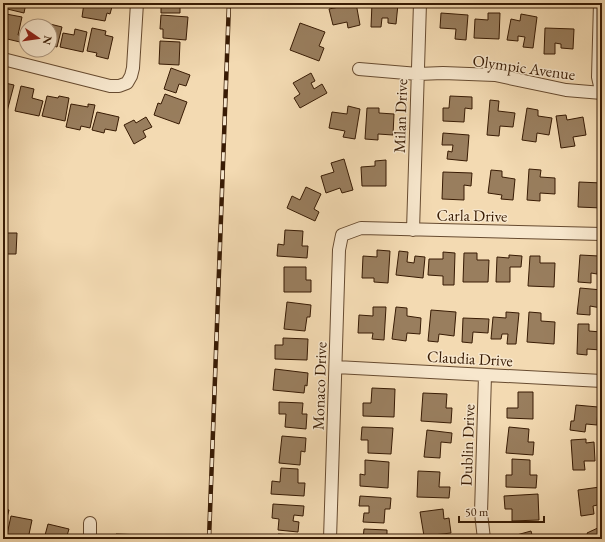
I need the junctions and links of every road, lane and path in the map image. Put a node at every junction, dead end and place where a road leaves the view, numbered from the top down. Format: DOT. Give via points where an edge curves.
graph roads {
  1 [pos="137,3"];
  2 [pos="420,3"];
  3 [pos="600,3"];
  4 [pos="3,59"];
  5 [pos="359,69"];
  6 [pos="418,74"];
  7 [pos="602,94"];
  8 [pos="413,230"];
  9 [pos="602,234"];
  10 [pos="342,235"];
  11 [pos="336,367"];
  12 [pos="485,375"];
  13 [pos="602,381"];
  14 [pos="90,523"];
  15 [pos="90,539"];
  16 [pos="330,539"];
  17 [pos="484,539"];
  1 -- 4 [label="street" via="133,68 127,83 110,86"];
  2 -- 6 [label="street, Milan Drive"];
  3 -- 7 [label="street" via="598,77"];
  5 -- 6 [label="street, Olympic Avenue"];
  6 -- 7 [label="street, Olympic Avenue" via="495,76 566,90"];
  6 -- 8 [label="street, Milan Drive"];
  8 -- 9 [label="street, Carla Drive"];
  8 -- 10 [label="street, Carla Drive" via="361,228"];
  10 -- 11 [label="street, Monaco Drive" via="339,250"];
  11 -- 12 [label="street, Claudia Drive"];
  11 -- 16 [label="street, Monaco Drive"];
  12 -- 13 [label="street, Claudia Drive"];
  12 -- 17 [label="street, Dublin Drive" via="481,513"];
  14 -- 15 [label="street"];
}
